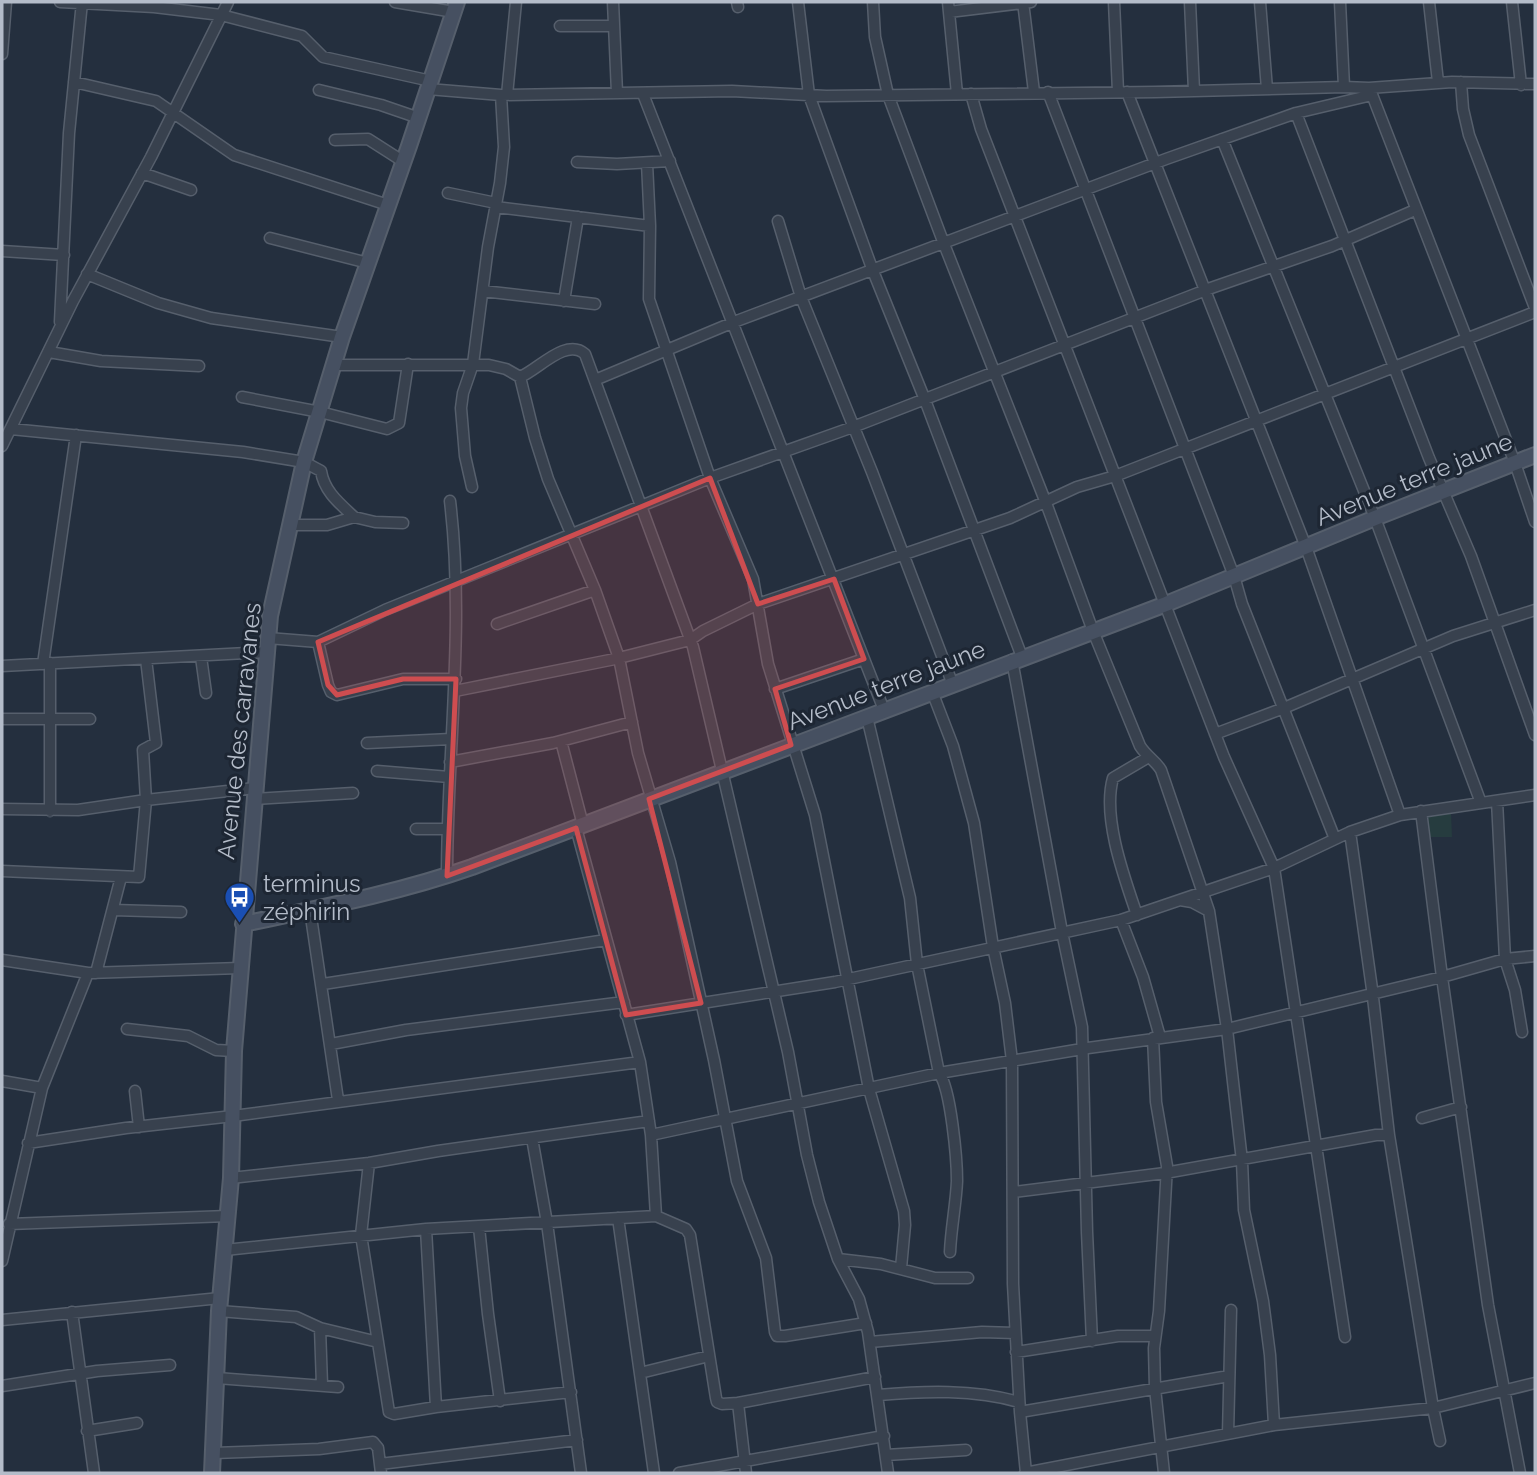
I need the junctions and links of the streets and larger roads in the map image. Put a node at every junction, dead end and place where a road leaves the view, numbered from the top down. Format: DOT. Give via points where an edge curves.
graph roads {
  1 [pos="6,2"];
  2 [pos="60,2"];
  3 [pos="228,2"];
  4 [pos="395,2"];
  5 [pos="516,2"];
  6 [pos="613,2"];
  7 [pos="798,2"];
  8 [pos="873,2"];
  9 [pos="1023,2"];
  10 [pos="1031,2"];
  11 [pos="1114,2"];
  12 [pos="1190,2"];
  13 [pos="1260,2"];
  14 [pos="1340,2"];
  15 [pos="1429,2"];
  16 [pos="1512,2"];
  17 [pos="82,3"];
  18 [pos="154,5"];
  19 [pos="455,7"];
  20 [pos="948,7"];
  21 [pos="221,15"];
  22 [pos="560,26"];
  23 [pos="614,26"];
  24 [pos="2,54"];
  25 [pos="74,82"];
  26 [pos="1438,82"];
  27 [pos="1461,82"];
  28 [pos="430,85"];
  29 [pos="1521,85"];
  30 [pos="1535,86"];
  31 [pos="1344,87"];
  32 [pos="1267,89"];
  33 [pos="319,90"];
  34 [pos="1194,91"];
  35 [pos="1034,92"];
  36 [pos="1048,92"];
  37 [pos="1122,92"];
  38 [pos="1371,92"];
  39 [pos="617,93"];
  40 [pos="643,93"];
  41 [pos="957,94"];
  42 [pos="971,94"];
  43 [pos="504,95"];
  44 [pos="809,95"];
  45 [pos="888,95"];
  46 [pos="173,111"];
  47 [pos="1296,113"];
  48 [pos="419,118"];
  49 [pos="335,139"];
  50 [pos="1222,139"];
  51 [pos="670,161"];
  52 [pos="404,162"];
  53 [pos="577,162"];
  54 [pos="646,163"];
  55 [pos="1153,164"];
  56 [pos="142,173"];
  57 [pos="191,190"];
  58 [pos="1084,191"];
  59 [pos="448,193"];
  60 [pos="388,205"];
  61 [pos="496,205"];
  62 [pos="1415,210"];
  63 [pos="578,217"];
  64 [pos="1016,217"];
  65 [pos="778,221"];
  66 [pos="650,226"];
  67 [pos="270,238"];
  68 [pos="1344,240"];
  69 [pos="944,244"];
  70 [pos="2,251"];
  71 [pos="64,255"];
  72 [pos="368,263"];
  73 [pos="1273,267"];
  74 [pos="873,271"];
  75 [pos="87,274"];
  76 [pos="1205,290"];
  77 [pos="483,291"];
  78 [pos="801,297"];
  79 [pos="564,301"];
  80 [pos="595,304"];
  81 [pos="1535,310"];
  82 [pos="1134,318"];
  83 [pos="734,322"];
  84 [pos="60,328"];
  85 [pos="342,337"];
  86 [pos="1466,339"];
  87 [pos="1064,346"];
  88 [pos="665,349"];
  89 [pos="49,352"];
  90 [pos="408,364"];
  91 [pos="473,364"];
  92 [pos="334,365"];
  93 [pos="199,366"];
  94 [pos="1395,367"];
  95 [pos="995,373"];
  96 [pos="520,377"];
  97 [pos="595,380"];
  98 [pos="1325,395"];
  99 [pos="242,397"];
  100 [pos="925,400"];
  101 [pos="320,412"];
  102 [pos="1255,422"];
  103 [pos="853,427"];
  104 [pos="11,429"];
  105 [pos="76,435"];
  106 [pos="2,446"];
  107 [pos="1185,449"];
  108 [pos="783,453"];
  109 [pos="1535,455"];
  110 [pos="304,462"];
  111 [pos="1515,463"];
  112 [pos="1115,476"];
  113 [pos="710,478"];
  114 [pos="472,487"];
  115 [pos="1444,492"];
  116 [pos="450,501"];
  117 [pos="1046,503"];
  118 [pos="641,506"];
  119 [pos="354,517"];
  120 [pos="1374,518"];
  121 [pos="1535,522"];
  122 [pos="403,523"];
  123 [pos="291,525"];
  124 [pos="973,531"];
  125 [pos="572,534"];
  126 [pos="1306,547"];
  127 [pos="903,555"];
  128 [pos="1234,576"];
  129 [pos="834,579"];
  130 [pos="455,582"];
  131 [pos="595,590"];
  132 [pos="758,604"];
  133 [pos="1166,604"];
  134 [pos="1535,610"];
  135 [pos="1495,622"];
  136 [pos="497,624"];
  137 [pos="1093,631"];
  138 [pos="690,640"];
  139 [pos="317,642"];
  140 [pos="267,645"];
  141 [pos="1423,649"];
  142 [pos="201,657"];
  143 [pos="619,657"];
  144 [pos="146,659"];
  145 [pos="864,659"];
  146 [pos="1017,659"];
  147 [pos="47,663"];
  148 [pos="2,666"];
  149 [pos="1353,678"];
  150 [pos="456,679"];
  151 [pos="953,685"];
  152 [pos="775,689"];
  153 [pos="455,691"];
  154 [pos="206,693"];
  155 [pos="933,694"];
  156 [pos="1284,708"];
  157 [pos="884,710"];
  158 [pos="867,717"];
  159 [pos="51,718"];
  160 [pos="2,719"];
  161 [pos="90,719"];
  162 [pos="632,722"];
  163 [pos="1215,734"];
  164 [pos="1535,735"];
  165 [pos="451,739"];
  166 [pos="561,741"];
  167 [pos="368,743"];
  168 [pos="791,745"];
  169 [pos="1147,758"];
  170 [pos="450,762"];
  171 [pos="377,771"];
  172 [pos="723,772"];
  173 [pos="449,776"];
  174 [pos="255,793"];
  175 [pos="353,793"];
  176 [pos="1535,795"];
  177 [pos="649,799"];
  178 [pos="146,800"];
  179 [pos="1497,801"];
  180 [pos="1481,803"];
  181 [pos="2,809"];
  182 [pos="50,811"];
  183 [pos="1421,811"];
  184 [pos="1400,815"];
  185 [pos="580,827"];
  186 [pos="416,829"];
  187 [pos="446,829"];
  188 [pos="1350,832"];
  189 [pos="1335,839"];
  190 [pos="1274,868"];
  191 [pos="2,871"];
  192 [pos="447,876"];
  193 [pos="121,877"];
  194 [pos="1203,892"];
  195 [pos="1180,900"];
  196 [pos="113,910"];
  197 [pos="310,910"];
  198 [pos="1209,911"];
  199 [pos="181,912"];
  200 [pos="1137,915"];
  201 [pos="1121,920"];
  202 [pos="243,924"];
  203 [pos="1062,932"];
  204 [pos="606,940"];
  205 [pos="993,947"];
  206 [pos="1535,956"];
  207 [pos="1505,959"];
  208 [pos="2,960"];
  209 [pos="917,964"];
  210 [pos="240,968"];
  211 [pos="92,973"];
  212 [pos="1442,977"];
  213 [pos="848,979"];
  214 [pos="323,984"];
  215 [pos="773,993"];
  216 [pos="1373,993"];
  217 [pos="624,1002"];
  218 [pos="701,1003"];
  219 [pos="1295,1011"];
  220 [pos="626,1015"];
  221 [pos="127,1029"];
  222 [pos="1227,1029"];
  223 [pos="1522,1032"];
  224 [pos="1156,1038"];
  225 [pos="331,1044"];
  226 [pos="1084,1049"];
  227 [pos="234,1051"];
  228 [pos="1012,1061"];
  229 [pos="640,1062"];
  230 [pos="939,1073"];
  231 [pos="2,1081"];
  232 [pos="42,1088"];
  233 [pos="869,1089"];
  234 [pos="135,1091"];
  235 [pos="338,1100"];
  236 [pos="798,1104"];
  237 [pos="1461,1107"];
  238 [pos="233,1116"];
  239 [pos="726,1118"];
  240 [pos="1422,1118"];
  241 [pos="649,1121"];
  242 [pos="139,1126"];
  243 [pos="651,1135"];
  244 [pos="1389,1135"];
  245 [pos="532,1138"];
  246 [pos="27,1143"];
  247 [pos="1316,1146"];
  248 [pos="1242,1161"];
  249 [pos="369,1163"];
  250 [pos="1165,1173"];
  251 [pos="231,1178"];
  252 [pos="1086,1183"];
  253 [pos="1014,1192"];
  254 [pos="228,1216"];
  255 [pos="656,1216"];
  256 [pos="618,1218"];
  257 [pos="547,1223"];
  258 [pos="9,1224"];
  259 [pos="479,1227"];
  260 [pos="426,1229"];
  261 [pos="361,1235"];
  262 [pos="225,1250"];
  263 [pos="950,1252"];
  264 [pos="838,1259"];
  265 [pos="2,1261"];
  266 [pos="901,1268"];
  267 [pos="968,1278"];
  268 [pos="220,1305"];
  269 [pos="1231,1310"];
  270 [pos="72,1312"];
  271 [pos="2,1320"];
  272 [pos="866,1324"];
  273 [pos="320,1328"];
  274 [pos="1015,1333"];
  275 [pos="1155,1336"];
  276 [pos="1345,1337"];
  277 [pos="1092,1341"];
  278 [pos="378,1342"];
  279 [pos="870,1342"];
  280 [pos="1016,1352"];
  281 [pos="709,1356"];
  282 [pos="170,1365"];
  283 [pos="79,1373"];
  284 [pos="640,1373"];
  285 [pos="1229,1376"];
  286 [pos="875,1377"];
  287 [pos="217,1378"];
  288 [pos="1535,1383"];
  289 [pos="322,1385"];
  290 [pos="2,1386"];
  291 [pos="338,1387"];
  292 [pos="1154,1388"];
  293 [pos="1503,1390"];
  294 [pos="571,1392"];
  295 [pos="878,1395"];
  296 [pos="500,1401"];
  297 [pos="738,1403"];
  298 [pos="436,1407"];
  299 [pos="1020,1407"];
  300 [pos="1433,1408"];
  301 [pos="138,1423"];
  302 [pos="1274,1425"];
  303 [pos="87,1431"];
  304 [pos="1228,1434"];
  305 [pos="884,1436"];
  306 [pos="577,1440"];
  307 [pos="1440,1441"];
  308 [pos="1161,1447"];
  309 [pos="966,1450"];
  310 [pos="215,1453"];
  311 [pos="886,1455"];
  312 [pos="745,1461"];
  313 [pos="380,1469"];
  314 [pos="94,1473"];
  315 [pos="212,1473"];
  316 [pos="581,1473"];
  317 [pos="654,1473"];
  318 [pos="679,1473"];
  319 [pos="746,1473"];
  320 [pos="888,1473"];
  321 [pos="1026,1473"];
  322 [pos="1164,1473"];
  323 [pos="1520,1473"];
  1 -- 24 [label="street"];
  2 -- 17 [label="street"];
  3 -- 21 [label="street"];
  4 -- 19 [label="street"];
  5 -- 43 [label="street"];
  6 -- 23 [label="street"];
  7 -- 44 [label="street"];
  8 -- 45 [label="street" via="875,37"];
  9 -- 10 [label="street"];
  9 -- 20 [label="street"];
  9 -- 35 [label="street"];
  11 -- 37 [label="street"];
  12 -- 34 [label="street"];
  13 -- 32 [label="street"];
  14 -- 31 [label="street"];
  15 -- 26 [label="street"];
  16 -- 29 [label="street"];
  17 -- 18 [label="street"];
  17 -- 25 [label="street"];
  18 -- 21 [label="street"];
  19 -- 28 [label="street, Avenue des carravanes"];
  20 -- 41 [label="street"];
  21 -- 28 [label="street" via="302,36 323,57"];
  21 -- 46 [label="street"];
  22 -- 23 [label="street"];
  23 -- 39 [label="street"];
  25 -- 46 [label="street" via="156,101"];
  25 -- 71 [label="street"];
  26 -- 27 [label="street"];
  26 -- 38 [label="street"];
  27 -- 29 [label="street"];
  27 -- 81 [label="street" via="1469,135"];
  28 -- 43 [label="street"];
  28 -- 48 [label="street, Avenue des carravanes"];
  29 -- 30 [label="street"];
  31 -- 32 [label="street"];
  31 -- 38 [label="street"];
  32 -- 34 [label="street"];
  33 -- 48 [label="street"];
  34 -- 37 [label="street"];
  35 -- 36 [label="street"];
  35 -- 42 [label="street"];
  36 -- 37 [label="street"];
  36 -- 58 [label="street"];
  37 -- 55 [label="street"];
  38 -- 47 [label="street"];
  38 -- 62 [label="street"];
  39 -- 40 [label="street"];
  39 -- 43 [label="street"];
  40 -- 44 [label="street"];
  40 -- 51 [label="street"];
  41 -- 42 [label="street"];
  41 -- 45 [label="street"];
  42 -- 64 [label="street"];
  43 -- 61 [label="street" via="504,147"];
  44 -- 45 [label="street"];
  44 -- 74 [label="street"];
  45 -- 69 [label="street"];
  46 -- 56 [label="street"];
  46 -- 60 [label="street" via="234,155"];
  47 -- 50 [label="street"];
  47 -- 68 [label="street"];
  48 -- 52 [label="street, Avenue des carravanes"];
  49 -- 52 [label="street" via="368,139"];
  50 -- 55 [label="street"];
  50 -- 73 [label="street"];
  51 -- 54 [label="street"];
  51 -- 83 [label="street"];
  52 -- 60 [label="street, Avenue des carravanes"];
  53 -- 54 [label="street"];
  54 -- 66 [label="street"];
  55 -- 58 [label="street"];
  55 -- 76 [label="street"];
  56 -- 57 [label="street"];
  56 -- 75 [label="street"];
  58 -- 64 [label="street"];
  58 -- 82 [label="street"];
  59 -- 61 [label="street"];
  60 -- 72 [label="street, Avenue des carravanes"];
  61 -- 63 [label="street"];
  61 -- 77 [label="street"];
  62 -- 68 [label="street"];
  62 -- 86 [label="street"];
  63 -- 66 [label="street"];
  63 -- 79 [label="street"];
  64 -- 69 [label="street"];
  64 -- 87 [label="street"];
  65 -- 78 [label="street"];
  66 -- 88 [label="street" via="649,299"];
  67 -- 72 [label="street"];
  68 -- 73 [label="street"];
  68 -- 94 [label="street"];
  69 -- 74 [label="street"];
  69 -- 95 [label="street"];
  70 -- 71 [label="street"];
  71 -- 84 [label="street"];
  72 -- 85 [label="street, Avenue des carravanes"];
  73 -- 76 [label="street"];
  73 -- 98 [label="street"];
  74 -- 78 [label="street"];
  74 -- 100 [label="street"];
  75 -- 84 [label="street"];
  75 -- 85 [label="street" via="158,303 211,318"];
  76 -- 82 [label="street"];
  76 -- 102 [label="street"];
  77 -- 79 [label="street"];
  77 -- 91 [label="street"];
  78 -- 83 [label="street"];
  78 -- 103 [label="street"];
  79 -- 80 [label="street"];
  81 -- 86 [label="street"];
  82 -- 87 [label="street"];
  82 -- 107 [label="street"];
  83 -- 88 [label="street"];
  83 -- 108 [label="street"];
  84 -- 89 [label="street"];
  85 -- 92 [label="street, Avenue des carravanes"];
  86 -- 94 [label="street"];
  86 -- 111 [label="street"];
  87 -- 95 [label="street"];
  87 -- 112 [label="street"];
  88 -- 97 [label="street"];
  88 -- 113 [label="street"];
  89 -- 93 [label="street" via="101,361"];
  89 -- 104 [label="street"];
  90 -- 91 [label="street"];
  90 -- 92 [label="street"];
  90 -- 101 [label="street" via="399,423 393,428"];
  91 -- 96 [label="street" via="506,369"];
  91 -- 114 [label="street" via="461,416"];
  92 -- 101 [label="street, Avenue des carravanes"];
  94 -- 98 [label="street"];
  94 -- 115 [label="street"];
  95 -- 100 [label="street"];
  95 -- 117 [label="street"];
  96 -- 97 [label="street" via="532,373 552,355 578,349 585,354"];
  96 -- 125 [label="street" via="548,479"];
  97 -- 118 [label="street"];
  98 -- 102 [label="street"];
  98 -- 120 [label="street"];
  99 -- 101 [label="street"];
  100 -- 103 [label="street"];
  100 -- 124 [label="street"];
  101 -- 110 [label="street, Avenue des carravanes"];
  102 -- 107 [label="street"];
  102 -- 126 [label="street"];
  103 -- 108 [label="street"];
  103 -- 127 [label="street"];
  104 -- 105 [label="street"];
  104 -- 106 [label="street"];
  105 -- 110 [label="street"];
  105 -- 147 [label="street"];
  107 -- 112 [label="street"];
  107 -- 128 [label="street"];
  108 -- 113 [label="street"];
  108 -- 129 [label="street"];
  109 -- 111 [label="street, Avenue terre jaune"];
  110 -- 119 [label="street" via="321,471 329,493"];
  110 -- 123 [label="street, Avenue des carravanes"];
  111 -- 115 [label="street, Avenue terre jaune"];
  111 -- 121 [label="street"];
  112 -- 117 [label="street" via="1077,487"];
  112 -- 133 [label="street"];
  113 -- 118 [label="street"];
  113 -- 132 [label="street" via="753,579"];
  115 -- 120 [label="street, Avenue terre jaune"];
  115 -- 135 [label="street"];
  116 -- 130 [label="street"];
  117 -- 124 [label="street"];
  117 -- 137 [label="street"];
  118 -- 125 [label="street"];
  118 -- 138 [label="street"];
  119 -- 122 [label="street"];
  119 -- 123 [label="street" via="327,525"];
  120 -- 126 [label="street, Avenue terre jaune"];
  120 -- 141 [label="street"];
  123 -- 140 [label="street, Avenue des carravanes"];
  124 -- 127 [label="street"];
  124 -- 146 [label="street"];
  125 -- 130 [label="street"];
  125 -- 131 [label="street"];
  126 -- 128 [label="street, Avenue terre jaune"];
  126 -- 149 [label="street"];
  127 -- 129 [label="street"];
  127 -- 151 [label="street"];
  128 -- 133 [label="street, Avenue terre jaune"];
  128 -- 156 [label="street"];
  129 -- 132 [label="street"];
  129 -- 145 [label="street"];
  130 -- 139 [label="street"];
  130 -- 150 [label="street"];
  131 -- 136 [label="street"];
  131 -- 143 [label="street"];
  132 -- 138 [label="street"];
  132 -- 152 [label="street"];
  133 -- 137 [label="street, Avenue terre jaune"];
  133 -- 163 [label="street"];
  134 -- 135 [label="street"];
  135 -- 141 [label="street"];
  135 -- 164 [label="street"];
  137 -- 146 [label="street, Avenue terre jaune"];
  137 -- 169 [label="street"];
  138 -- 143 [label="street"];
  138 -- 172 [label="street"];
  139 -- 140 [label="street"];
  139 -- 150 [label="street" via="328,685 337,695 403,679"];
  140 -- 142 [label="street"];
  140 -- 174 [label="street, Avenue des carravanes"];
  141 -- 149 [label="street"];
  141 -- 180 [label="street"];
  142 -- 144 [label="street"];
  142 -- 154 [label="street"];
  143 -- 153 [label="street"];
  143 -- 162 [label="street"];
  144 -- 147 [label="street"];
  144 -- 178 [label="street" via="156,743 143,750"];
  145 -- 152 [label="street"];
  145 -- 157 [label="street"];
  146 -- 151 [label="street, Avenue terre jaune"];
  146 -- 203 [label="street"];
  147 -- 148 [label="street"];
  147 -- 159 [label="street"];
  149 -- 156 [label="street"];
  149 -- 184 [label="street"];
  150 -- 153 [label="street"];
  151 -- 155 [label="street, Avenue terre jaune"];
  152 -- 168 [label="street"];
  153 -- 165 [label="street"];
  155 -- 157 [label="street, Avenue terre jaune"];
  155 -- 205 [label="street" via="974,823"];
  156 -- 163 [label="street"];
  156 -- 189 [label="street"];
  157 -- 158 [label="street, Avenue terre jaune"];
  158 -- 168 [label="street, Avenue terre jaune"];
  158 -- 209 [label="street" via="910,898"];
  159 -- 160 [label="street"];
  159 -- 161 [label="street"];
  159 -- 182 [label="street"];
  162 -- 166 [label="street"];
  162 -- 177 [label="street"];
  163 -- 190 [label="street"];
  165 -- 167 [label="street"];
  165 -- 170 [label="street"];
  166 -- 170 [label="street"];
  166 -- 185 [label="street"];
  168 -- 172 [label="street, Avenue terre jaune"];
  168 -- 213 [label="street" via="814,815"];
  169 -- 194 [label="street" via="1161,770"];
  169 -- 200 [label="street" via="1113,778 1110,793 1114,832"];
  170 -- 173 [label="street"];
  171 -- 173 [label="street"];
  172 -- 177 [label="street, Avenue terre jaune"];
  172 -- 215 [label="street"];
  173 -- 187 [label="street"];
  174 -- 175 [label="street"];
  174 -- 178 [label="street"];
  174 -- 202 [label="street, Avenue des carravanes"];
  176 -- 179 [label="street"];
  177 -- 185 [label="street, Avenue terre jaune"];
  177 -- 218 [label="street" via="670,862"];
  178 -- 182 [label="street"];
  178 -- 193 [label="street" via="140,874"];
  179 -- 180 [label="street"];
  179 -- 207 [label="street"];
  180 -- 183 [label="street"];
  181 -- 182 [label="street"];
  183 -- 184 [label="street"];
  183 -- 212 [label="street"];
  184 -- 188 [label="street"];
  185 -- 192 [label="street, Avenue terre jaune"];
  185 -- 204 [label="street"];
  186 -- 187 [label="street"];
  187 -- 192 [label="street"];
  188 -- 189 [label="street"];
  188 -- 216 [label="street"];
  189 -- 190 [label="street"];
  190 -- 194 [label="street"];
  190 -- 219 [label="street"];
  191 -- 193 [label="street"];
  192 -- 197 [label="street, Avenue terre jaune"];
  193 -- 196 [label="street"];
  194 -- 195 [label="street"];
  194 -- 198 [label="street"];
  195 -- 198 [label="street"];
  195 -- 200 [label="street"];
  196 -- 199 [label="street"];
  196 -- 211 [label="street"];
  197 -- 202 [label="street, Avenue terre jaune"];
  197 -- 214 [label="street"];
  198 -- 222 [label="street"];
  200 -- 201 [label="street"];
  201 -- 203 [label="street"];
  201 -- 224 [label="street" via="1143,977"];
  202 -- 210 [label="street, Avenue des carravanes"];
  203 -- 205 [label="street"];
  203 -- 226 [label="street"];
  204 -- 214 [label="street"];
  204 -- 217 [label="street"];
  205 -- 209 [label="street"];
  205 -- 228 [label="street"];
  206 -- 207 [label="street"];
  207 -- 212 [label="street"];
  207 -- 223 [label="street"];
  208 -- 211 [label="street"];
  209 -- 213 [label="street"];
  209 -- 230 [label="street"];
  210 -- 211 [label="street"];
  210 -- 227 [label="street, Avenue des carravanes"];
  211 -- 232 [label="street"];
  212 -- 216 [label="street"];
  212 -- 237 [label="street"];
  213 -- 215 [label="street"];
  213 -- 233 [label="street"];
  214 -- 225 [label="street"];
  215 -- 218 [label="street"];
  215 -- 236 [label="street"];
  216 -- 219 [label="street"];
  216 -- 244 [label="street"];
  217 -- 220 [label="street"];
  217 -- 225 [label="street"];
  218 -- 220 [label="street"];
  218 -- 239 [label="street"];
  219 -- 222 [label="street"];
  219 -- 247 [label="street"];
  220 -- 229 [label="street"];
  221 -- 227 [label="street" via="188,1036 216,1050"];
  222 -- 224 [label="street"];
  222 -- 248 [label="street"];
  224 -- 226 [label="street"];
  224 -- 250 [label="street" via="1156,1102"];
  225 -- 235 [label="street"];
  226 -- 228 [label="street"];
  226 -- 252 [label="street"];
  227 -- 238 [label="street, Avenue des carravanes"];
  228 -- 230 [label="street"];
  228 -- 253 [label="street"];
  229 -- 235 [label="street"];
  229 -- 241 [label="street"];
  230 -- 233 [label="street"];
  230 -- 263 [label="street" via="948,1102 957,1179"];
  231 -- 232 [label="street"];
  232 -- 246 [label="street"];
  233 -- 236 [label="street"];
  233 -- 266 [label="street" via="904,1211"];
  234 -- 242 [label="street"];
  235 -- 238 [label="street"];
  236 -- 239 [label="street"];
  236 -- 264 [label="street" via="813,1178"];
  237 -- 240 [label="street"];
  237 -- 293 [label="street"];
  238 -- 242 [label="street"];
  238 -- 251 [label="street, Avenue des carravanes"];
  239 -- 243 [label="street"];
  239 -- 272 [label="street" via="737,1181 766,1258 775,1334"];
  241 -- 243 [label="street"];
  241 -- 245 [label="street"];
  242 -- 246 [label="street"];
  243 -- 255 [label="street"];
  244 -- 247 [label="street"];
  244 -- 300 [label="street"];
  245 -- 249 [label="street"];
  245 -- 257 [label="street"];
  246 -- 258 [label="street"];
  247 -- 248 [label="street"];
  247 -- 276 [label="street"];
  248 -- 250 [label="street"];
  248 -- 302 [label="street" via="1244,1209 1263,1301"];
  249 -- 251 [label="street"];
  249 -- 261 [label="street"];
  250 -- 252 [label="street"];
  250 -- 275 [label="street"];
  251 -- 254 [label="street, Avenue des carravanes"];
  252 -- 253 [label="street"];
  252 -- 277 [label="street"];
  253 -- 274 [label="street"];
  254 -- 258 [label="street"];
  254 -- 262 [label="street, Avenue des carravanes"];
  255 -- 256 [label="street"];
  255 -- 281 [label="street" via="690,1235"];
  256 -- 257 [label="street"];
  256 -- 284 [label="street"];
  257 -- 259 [label="street"];
  257 -- 294 [label="street"];
  258 -- 265 [label="street"];
  259 -- 260 [label="street"];
  259 -- 296 [label="street"];
  260 -- 261 [label="street"];
  260 -- 298 [label="street"];
  261 -- 262 [label="street"];
  261 -- 278 [label="street"];
  262 -- 268 [label="street, Avenue des carravanes"];
  264 -- 266 [label="street"];
  264 -- 272 [label="street"];
  266 -- 267 [label="street" via="935,1278"];
  268 -- 270 [label="street"];
  268 -- 273 [label="street" via="296,1317"];
  268 -- 287 [label="street, Avenue des carravanes"];
  269 -- 285 [label="street"];
  270 -- 271 [label="street"];
  270 -- 283 [label="street"];
  272 -- 279 [label="street"];
  273 -- 278 [label="street"];
  273 -- 289 [label="street"];
  274 -- 279 [label="street" via="973,1332"];
  274 -- 280 [label="street"];
  275 -- 277 [label="street"];
  275 -- 292 [label="street"];
  277 -- 280 [label="street"];
  278 -- 298 [label="street" via="389,1412"];
  279 -- 286 [label="street"];
  280 -- 299 [label="street"];
  281 -- 284 [label="street"];
  281 -- 297 [label="street" via="717,1402"];
  282 -- 283 [label="street"];
  283 -- 290 [label="street"];
  283 -- 303 [label="street"];
  284 -- 317 [label="street"];
  285 -- 292 [label="street"];
  285 -- 304 [label="street"];
  286 -- 295 [label="street"];
  286 -- 297 [label="street"];
  287 -- 289 [label="street"];
  287 -- 310 [label="street, Avenue des carravanes"];
  288 -- 293 [label="street"];
  289 -- 291 [label="street"];
  292 -- 299 [label="street"];
  292 -- 308 [label="street"];
  293 -- 300 [label="street"];
  293 -- 323 [label="street"];
  294 -- 296 [label="street"];
  294 -- 306 [label="street"];
  295 -- 299 [label="street" via="972,1392"];
  295 -- 305 [label="street"];
  296 -- 298 [label="street"];
  297 -- 312 [label="street"];
  299 -- 321 [label="street"];
  300 -- 302 [label="street"];
  300 -- 307 [label="street"];
  301 -- 303 [label="street"];
  302 -- 304 [label="street"];
  303 -- 314 [label="street"];
  304 -- 308 [label="street"];
  305 -- 311 [label="street"];
  305 -- 312 [label="street"];
  306 -- 313 [label="street"];
  306 -- 316 [label="street"];
  308 -- 321 [label="street"];
  308 -- 322 [label="street"];
  309 -- 311 [label="street"];
  310 -- 313 [label="street" via="373,1443 378,1448"];
  310 -- 315 [label="street, Avenue des carravanes"];
  311 -- 320 [label="street"];
  312 -- 318 [label="street"];
  312 -- 319 [label="street"];
}
